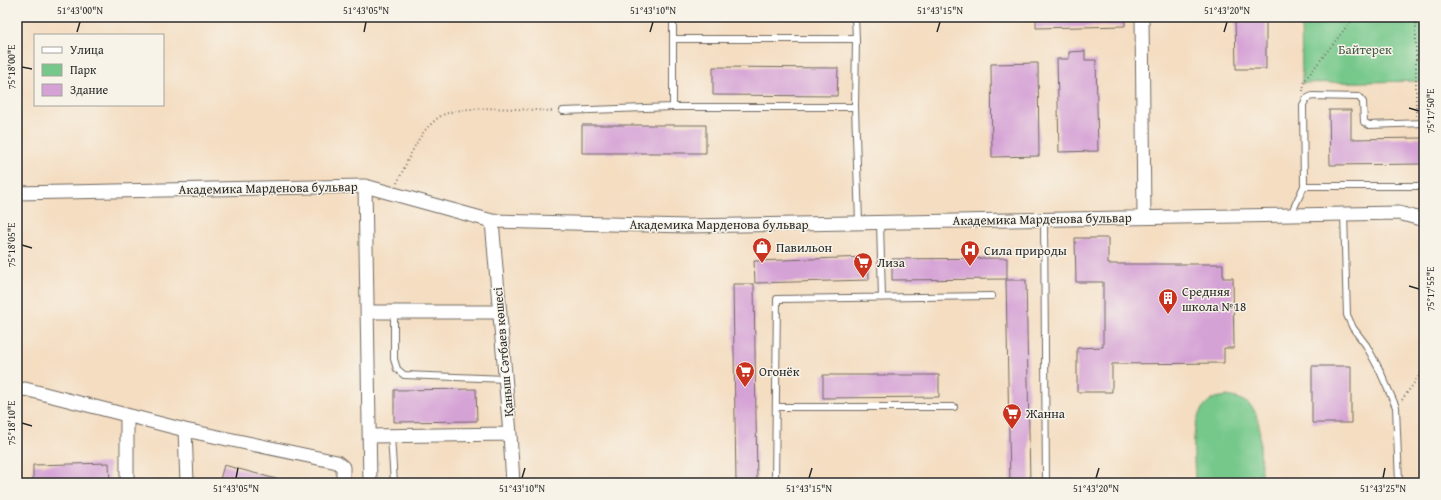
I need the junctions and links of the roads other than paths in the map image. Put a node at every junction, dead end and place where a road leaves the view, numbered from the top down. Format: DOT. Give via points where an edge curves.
graph roads {
  1 [pos="673,17"];
  2 [pos="855,17"];
  3 [pos="1142,17"];
  4 [pos="674,39"];
  5 [pos="856,39"];
  6 [pos="673,107"];
  7 [pos="854,107"];
  8 [pos="563,111"];
  9 [pos="1424,124"];
  10 [pos="365,186"];
  11 [pos="1304,186"];
  12 [pos="1424,186"];
  13 [pos="17,193"];
  14 [pos="1291,214"];
  15 [pos="1344,214"];
  16 [pos="1144,217"];
  17 [pos="1044,219"];
  18 [pos="1424,220"];
  19 [pos="492,222"];
  20 [pos="859,222"];
  21 [pos="880,222"];
  22 [pos="992,296"];
  23 [pos="882,298"];
  24 [pos="368,312"];
  25 [pos="394,312"];
  26 [pos="500,312"];
  27 [pos="506,379"];
  28 [pos="17,391"];
  29 [pos="777,407"];
  30 [pos="954,407"];
  31 [pos="127,415"];
  32 [pos="185,430"];
  33 [pos="510,434"];
  34 [pos="370,436"];
  35 [pos="391,436"];
  36 [pos="127,483"];
  37 [pos="187,483"];
  38 [pos="343,483"];
  39 [pos="370,483"];
  40 [pos="394,483"];
  41 [pos="513,483"];
  42 [pos="775,483"];
  43 [pos="1046,483"];
  44 [pos="1399,483"];
  1 -- 4 [label="lane"];
  2 -- 5 [label="lane"];
  3 -- 16 [label="street"];
  4 -- 5 [label="lane"];
  4 -- 6 [label="lane"];
  5 -- 7 [label="lane"];
  6 -- 7 [label="lane"];
  6 -- 8 [label="lane"];
  7 -- 20 [label="lane"];
  9 -- 11 [label="lane" via="1364,122 1364,102 1359,97 1312,96 1306,99 1303,105"];
  10 -- 13 [label="street, Академика Марденова бульвар"];
  10 -- 19 [label="street, Академика Марденова бульвар"];
  10 -- 24 [label="street"];
  11 -- 12 [label="lane"];
  11 -- 14 [label="lane"];
  14 -- 15 [label="street, Академика Марденова бульвар"];
  14 -- 16 [label="street, Академика Марденова бульвар"];
  15 -- 18 [label="street, Академика Марденова бульвар" via="1399,213"];
  15 -- 44 [label="lane" via="1347,315 1379,369 1396,407"];
  16 -- 17 [label="street, Академика Марденова бульвар"];
  17 -- 21 [label="street, Академика Марденова бульвар"];
  17 -- 43 [label="lane"];
  19 -- 20 [label="street, Академика Марденова бульвар" via="687,226"];
  19 -- 26 [label="street, Қаныш Сәтбаев көшесі"];
  20 -- 21 [label="street, Академика Марденова бульвар"];
  21 -- 23 [label="lane"];
  22 -- 23 [label="lane"];
  23 -- 29 [label="lane" via="777,299"];
  24 -- 25 [label="street"];
  24 -- 34 [label="street"];
  25 -- 26 [label="street"];
  25 -- 27 [label="lane" via="394,358 397,369 404,375"];
  26 -- 27 [label="street, Қаныш Сәтбаев көшесі"];
  27 -- 33 [label="street, Қаныш Сәтбаев көшесі"];
  28 -- 31 [label="street" via="25,389"];
  29 -- 30 [label="lane"];
  29 -- 42 [label="lane"];
  31 -- 32 [label="street"];
  31 -- 36 [label="street"];
  32 -- 37 [label="street"];
  32 -- 38 [label="street" via="337,462 343,467"];
  33 -- 35 [label="street"];
  33 -- 41 [label="street, Қаныш Сәтбаев көшесі"];
  34 -- 35 [label="street"];
  34 -- 39 [label="street"];
  35 -- 40 [label="lane"];
}
